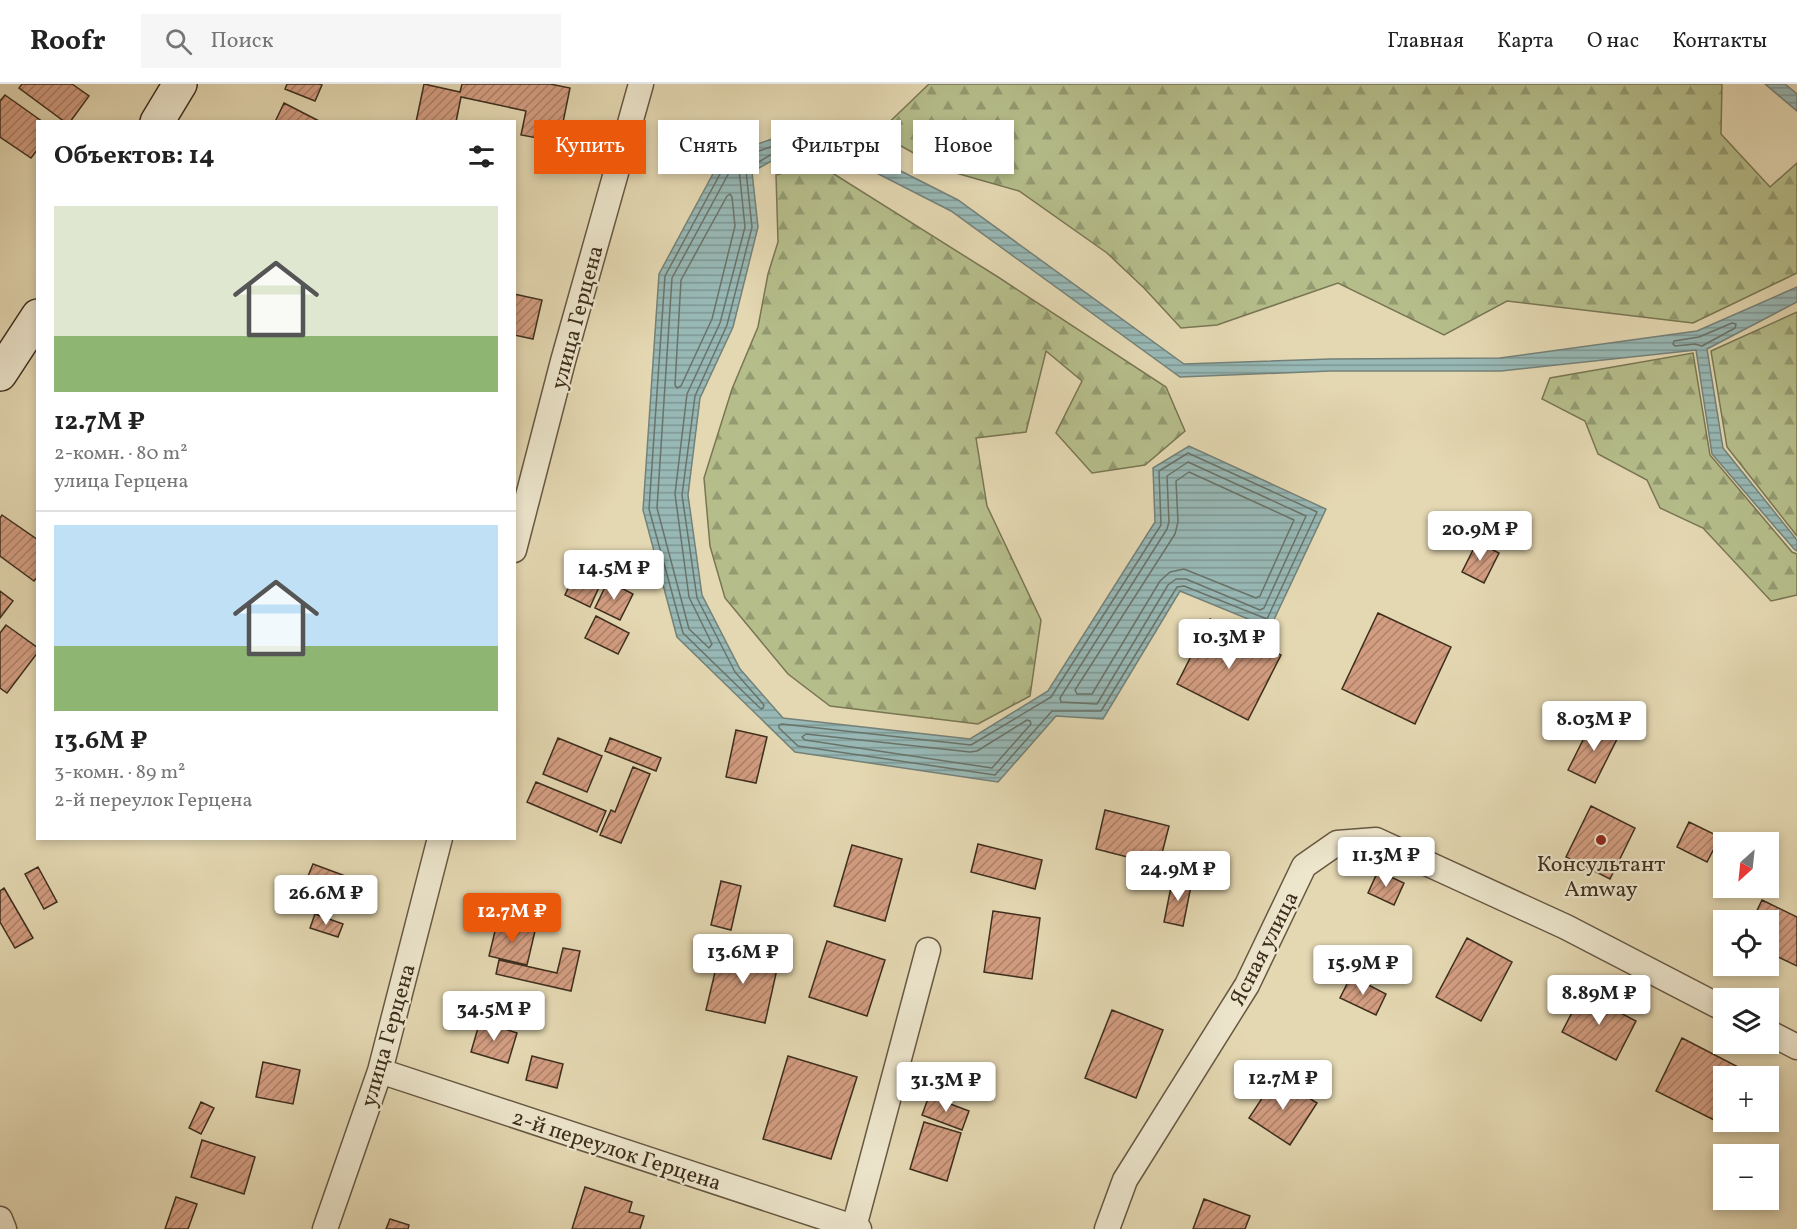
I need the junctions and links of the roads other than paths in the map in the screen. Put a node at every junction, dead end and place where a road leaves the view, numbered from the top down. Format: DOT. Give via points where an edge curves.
graph roads {
  1 [pos="180,84"];
  2 [pos="641,84"];
  3 [pos="158,120"];
  4 [pos="36,319"];
  5 [pos="0,374"];
  6 [pos="516,542"];
  7 [pos="439,840"];
  8 [pos="928,950"];
  9 [pos="1713,1003"];
  10 [pos="1779,1038"];
  11 [pos="1797,1047"];
  12 [pos="380,1071"];
  13 [pos="0,1219"];
  14 [pos="856,1228"];
  15 [pos="4,1229"];
  16 [pos="325,1229"];
  17 [pos="1107,1229"];
  1 -- 3 [label="main road"];
  2 -- 6 [label="street, улица Герцена"];
  4 -- 5 [label="main road"];
  7 -- 12 [label="street, улица Герцена"];
  8 -- 14 [label="street, 2-й переулок Герцена"];
  9 -- 17 [label="street, Ясная улица" via="1566,927 1376,840 1337,843 1304,866 1247,985 1125,1180"];
  10 -- 11 [label="street"];
  12 -- 14 [label="street, 2-й переулок Герцена"];
  12 -- 16 [label="street, улица Герцена"];
  13 -- 15 [label="street"];
}
